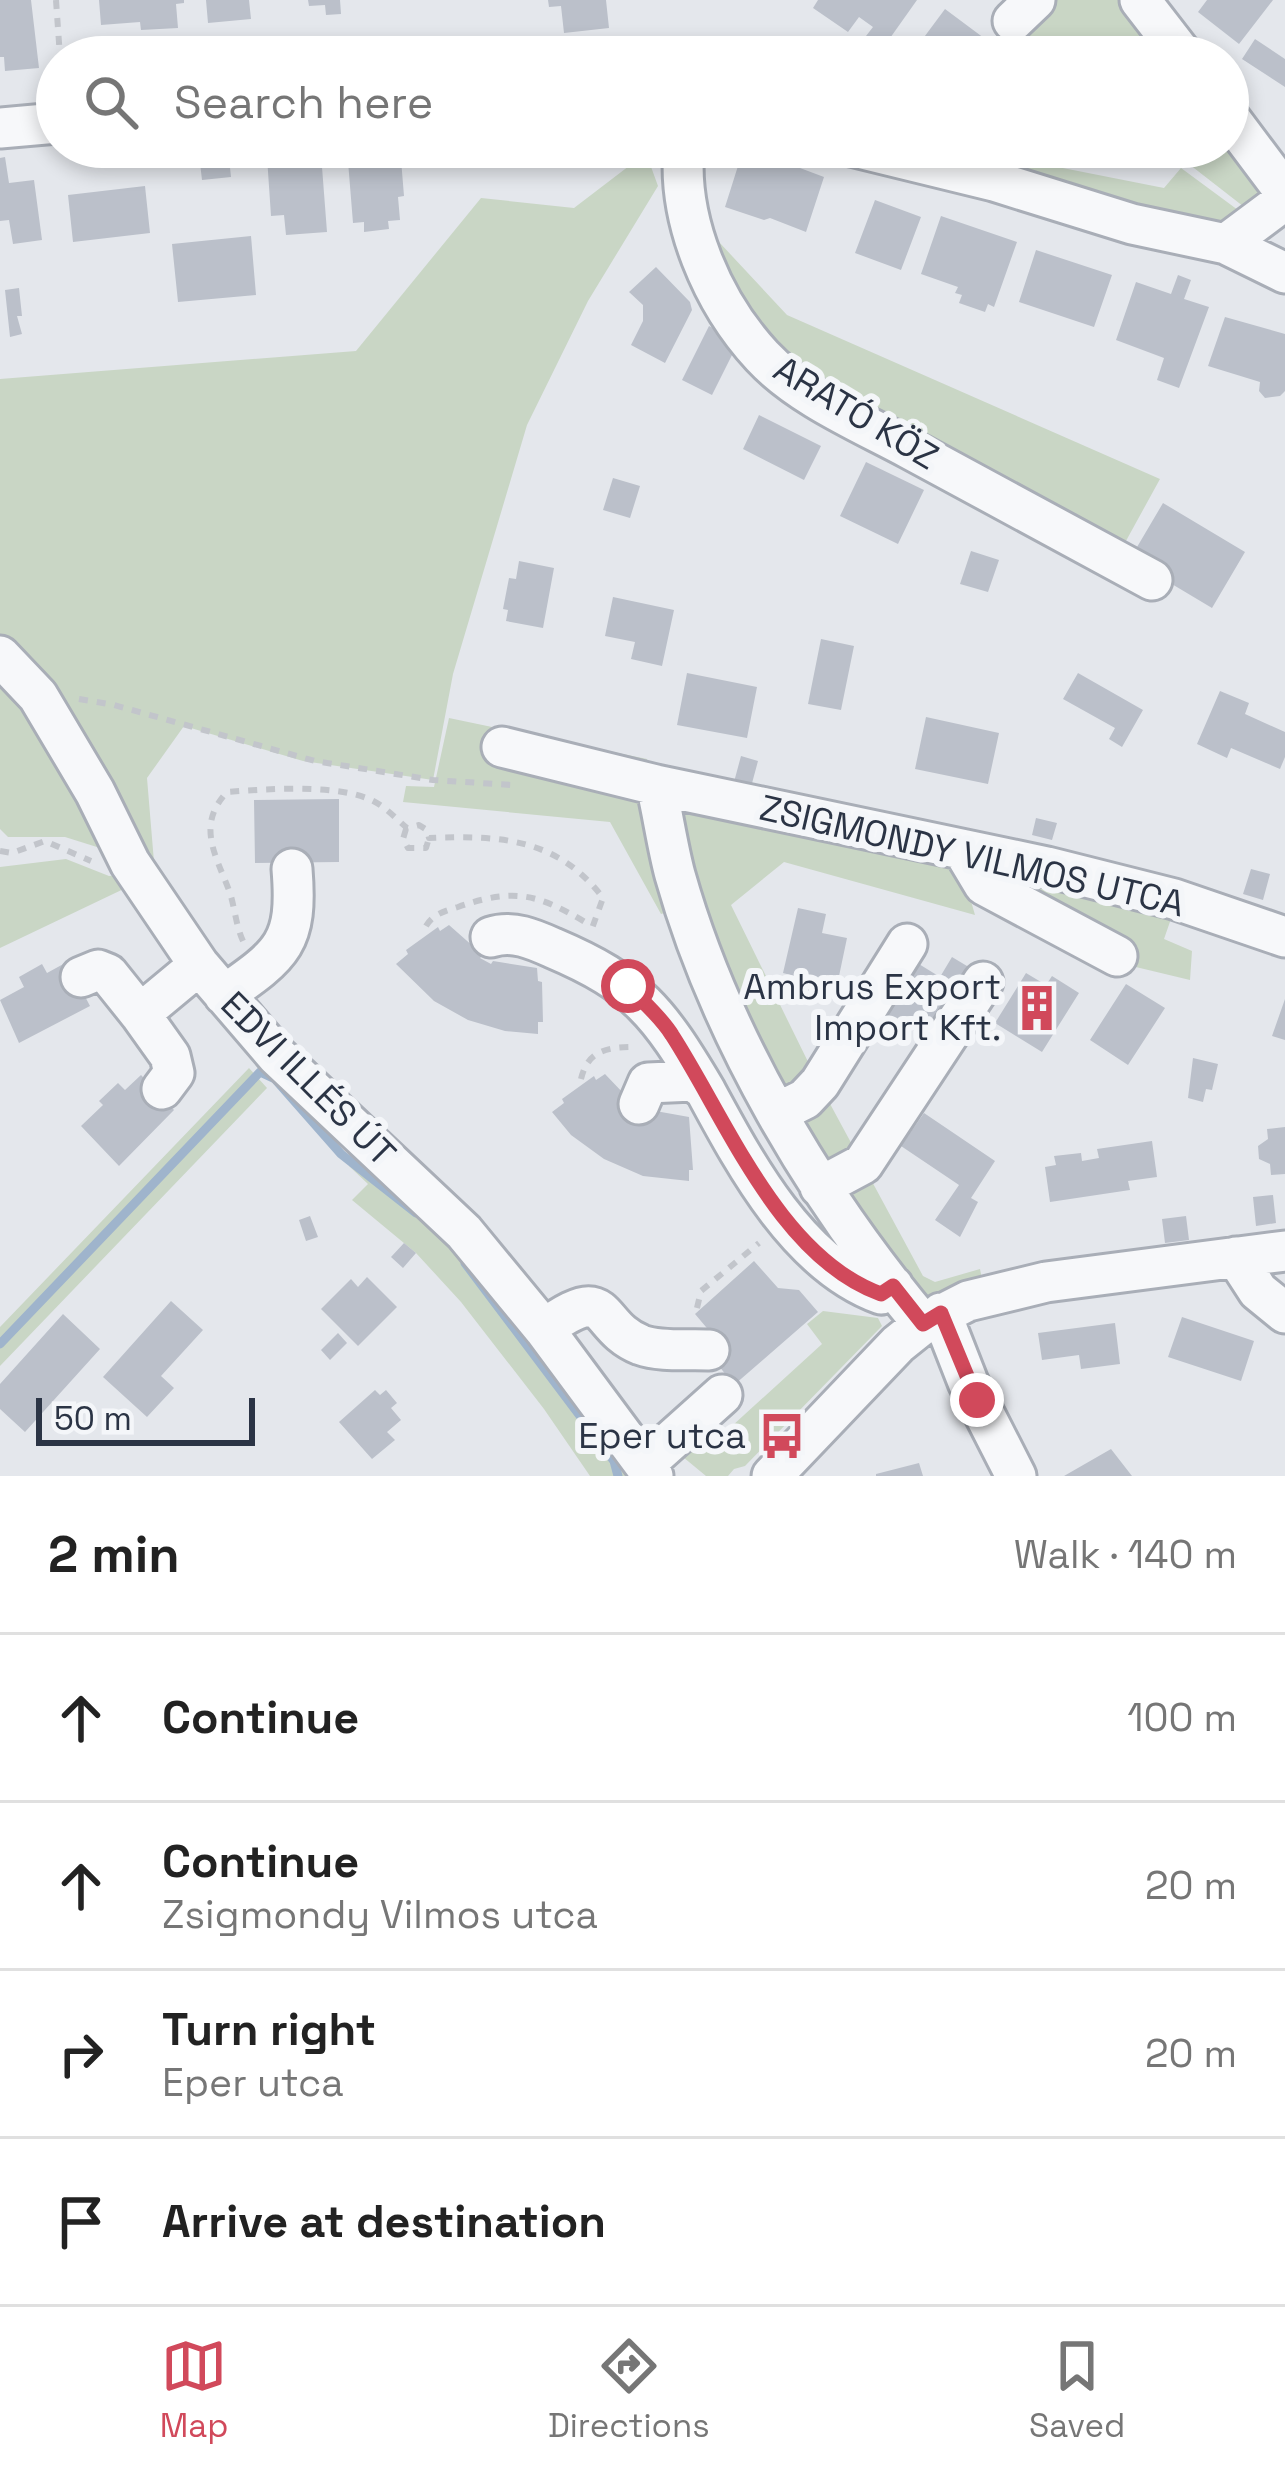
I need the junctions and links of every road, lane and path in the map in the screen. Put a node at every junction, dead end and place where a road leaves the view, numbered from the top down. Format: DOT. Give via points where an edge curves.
graph roads {
  1 [pos="56,0"];
  2 [pos="1140,0"];
  3 [pos="59,36"];
  4 [pos="1168,36"];
  5 [pos="36,125"];
  6 [pos="0,128"];
  7 [pos="1249,145"];
  8 [pos="682,168"];
  9 [pos="939,168"];
  10 [pos="1285,196"];
  11 [pos="1226,244"];
  12 [pos="1285,273"];
  13 [pos="1152,580"];
  14 [pos="0,656"];
  15 [pos="38,696"];
  16 [pos="502,747"];
  17 [pos="519,784"];
  18 [pos="656,784"];
  19 [pos="407,828"];
  20 [pos="429,838"];
  21 [pos="963,850"];
  22 [pos="0,851"];
  23 [pos="130,863"];
  24 [pos="292,869"];
  25 [pos="1285,937"];
  26 [pos="491,938"];
  27 [pos="907,944"];
  28 [pos="1117,956"];
  29 [pos="578,958"];
  30 [pos="81,976"];
  31 [pos="227,978"];
  32 [pos="983,982"];
  33 [pos="140,1014"];
  34 [pos="162,1089"];
  35 [pos="705,1090"];
  36 [pos="639,1103"];
  37 [pos="779,1112"];
  38 [pos="820,1187"];
  39 [pos="759,1243"];
  40 [pos="1285,1251"];
  41 [pos="1236,1257"];
  42 [pos="893,1286"];
  43 [pos="697,1308"];
  44 [pos="1285,1313"];
  45 [pos="932,1318"];
  46 [pos="544,1329"];
  47 [pos="709,1350"];
  48 [pos="722,1395"];
  49 [pos="649,1469"];
  50 [pos="772,1476"];
  51 [pos="1016,1476"];
  1 -- 3 [label="path"];
  2 -- 4 [label="street"];
  5 -- 6 [label="street"];
  7 -- 10 [label="street"];
  8 -- 13 [label="street, ARATÓ KÖZ" via="688,224 709,274 762,356 824,400"];
  9 -- 11 [label="street"];
  10 -- 11 [label="street"];
  11 -- 12 [label="street"];
  14 -- 15 [label="street, EDVI ILLÉS ÚT"];
  15 -- 17 [label="path" via="114,705 337,765"];
  15 -- 23 [label="street, EDVI ILLÉS ÚT"];
  16 -- 18 [label="street, ZSIGMONDY VILMOS UTCA"];
  18 -- 21 [label="street, ZSIGMONDY VILMOS UTCA"];
  18 -- 37 [label="street" via="695,936"];
  19 -- 20 [label="path" via="419,825"];
  19 -- 20 [label="path" via="408,848 426,848"];
  19 -- 31 [label="path" via="350,794 227,792 209,829"];
  20 -- 29 [label="path" via="516,842 581,872 603,906"];
  21 -- 25 [label="street, ZSIGMONDY VILMOS UTCA" via="1174,899"];
  21 -- 28 [label="street" via="984,886"];
  22 -- 23 [label="path" via="45,841 87,860"];
  23 -- 31 [label="street, EDVI ILLÉS ÚT"];
  24 -- 31 [label="street" via="292,927 281,950"];
  26 -- 29 [label="street" via="521,936"];
  27 -- 37 [label="street" via="820,1083"];
  29 -- 35 [label="street" via="628,986 669,1030"];
  30 -- 33 [label="street" via="108,974"];
  31 -- 33 [label="street"];
  31 -- 46 [label="street, EDVI ILLÉS ÚT" via="293,1072 464,1232"];
  32 -- 38 [label="street" via="863,1164"];
  33 -- 34 [label="street" via="170,1057 174,1073"];
  35 -- 36 [label="street" via="693,1082 648,1083"];
  35 -- 42 [label="street" via="757,1184 791,1225 858,1285 881,1294"];
  37 -- 38 [label="street"];
  38 -- 42 [label="street"];
  39 -- 43 [label="path" via="701,1291"];
  40 -- 41 [label="street"];
  41 -- 44 [label="street"];
  41 -- 45 [label="street" via="1006,1290"];
  42 -- 45 [label="street"];
  45 -- 50 [label="street"];
  45 -- 51 [label="street"];
  46 -- 47 [label="street" via="590,1307 644,1347"];
  46 -- 49 [label="street, EDVI ILLÉS ÚT"];
  48 -- 49 [label="street"];
}
